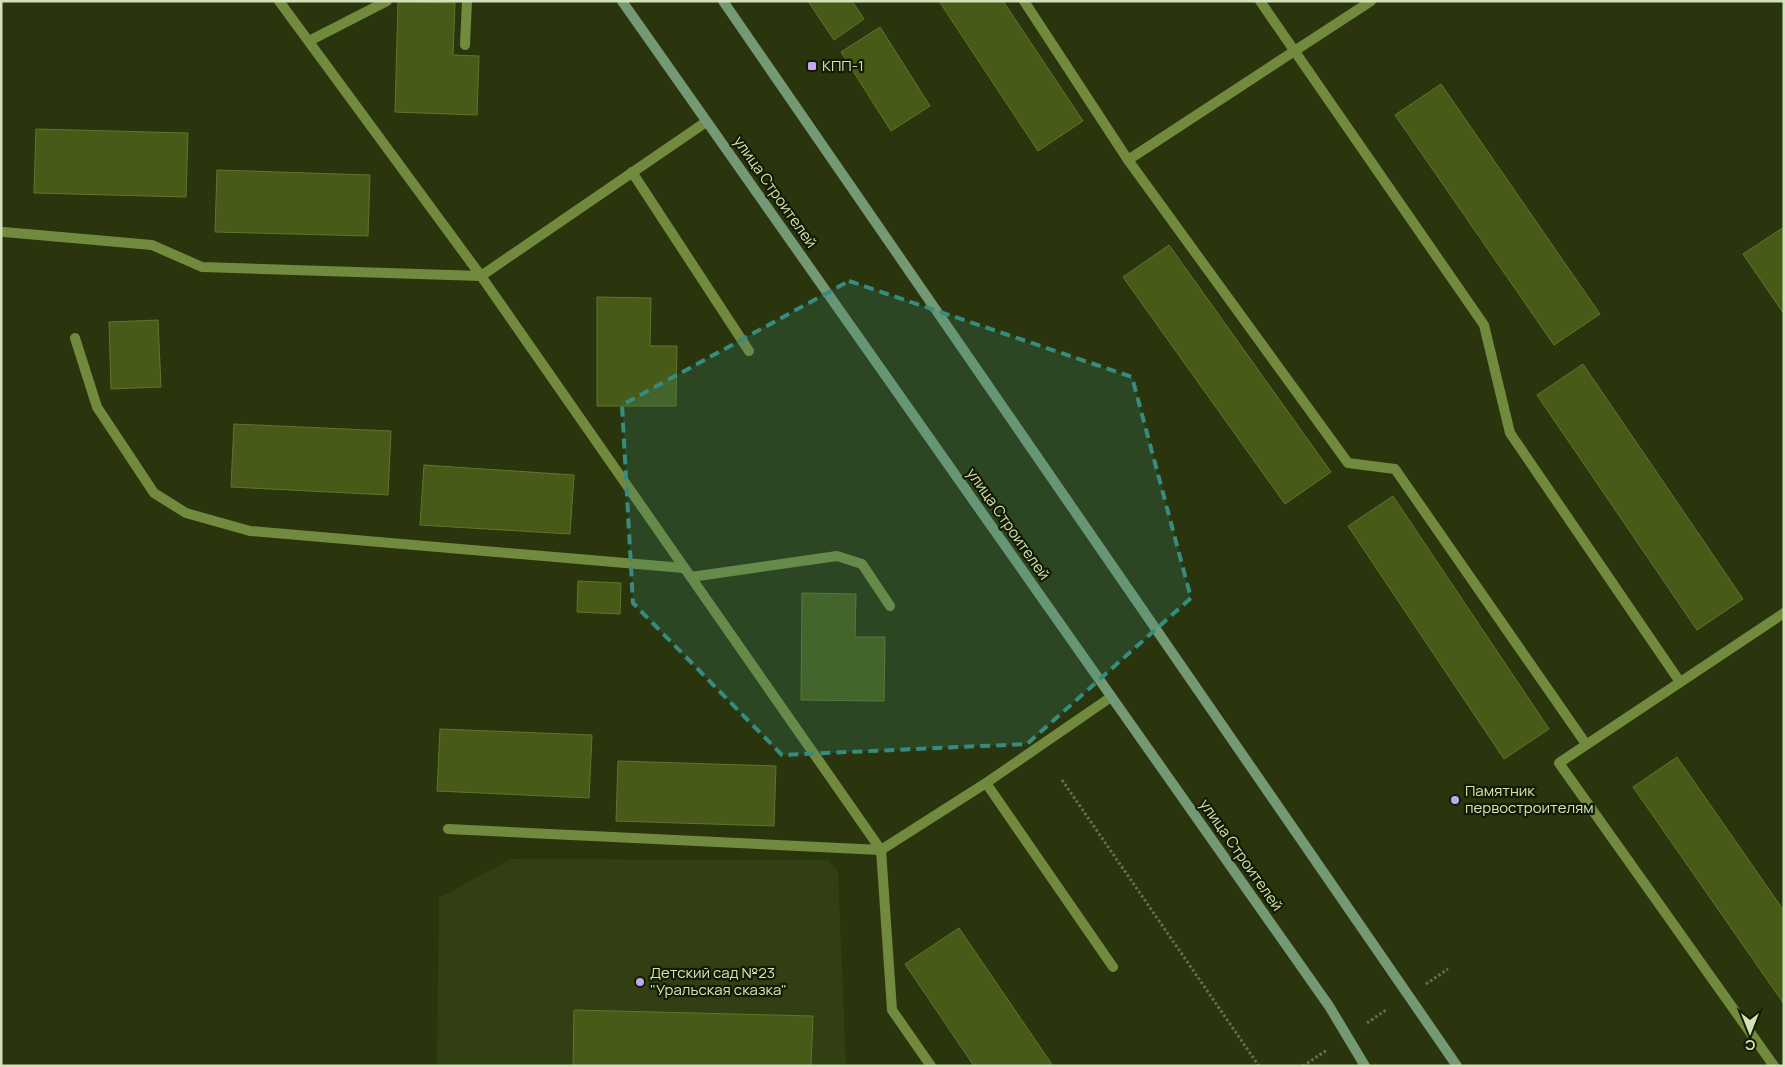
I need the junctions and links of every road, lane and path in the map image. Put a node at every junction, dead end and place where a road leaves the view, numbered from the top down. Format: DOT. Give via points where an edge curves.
graph roads {
  1 [pos="279,1"];
  2 [pos="387,1"];
  3 [pos="467,1"];
  4 [pos="723,1"];
  5 [pos="1024,1"];
  6 [pos="1260,1"];
  7 [pos="1371,1"];
  8 [pos="626,4"];
  9 [pos="309,41"];
  10 [pos="465,45"];
  11 [pos="1293,52"];
  12 [pos="706,122"];
  13 [pos="1128,160"];
  14 [pos="632,172"];
  15 [pos="4,232"];
  16 [pos="481,276"];
  17 [pos="75,338"];
  18 [pos="749,351"];
  19 [pos="684,568"];
  20 [pos="691,578"];
  21 [pos="890,606"];
  22 [pos="1784,613"];
  23 [pos="1680,682"];
  24 [pos="1111,697"];
  25 [pos="1586,744"];
  26 [pos="1062,780"];
  27 [pos="986,783"];
  28 [pos="448,829"];
  29 [pos="881,850"];
  30 [pos="1113,967"];
  31 [pos="1448,969"];
  32 [pos="1419,988"];
  33 [pos="1386,1010"];
  34 [pos="1367,1023"];
  35 [pos="1327,1050"];
  36 [pos="931,1066"];
  37 [pos="1259,1066"];
  38 [pos="1303,1066"];
  39 [pos="1365,1066"];
  40 [pos="1457,1066"];
  41 [pos="1774,1066"];
  1 -- 9 [label="lane"];
  2 -- 9 [label="lane"];
  3 -- 10 [label="lane"];
  4 -- 40 [label="main road"];
  5 -- 13 [label="lane"];
  6 -- 11 [label="lane"];
  7 -- 11 [label="lane"];
  8 -- 12 [label="main road, улица Строителей"];
  9 -- 16 [label="lane"];
  11 -- 13 [label="lane"];
  11 -- 23 [label="lane" via="1484,325 1510,432"];
  12 -- 14 [label="lane"];
  12 -- 24 [label="main road, улица Строителей"];
  13 -- 25 [label="lane" via="1348,463 1395,469"];
  14 -- 16 [label="lane"];
  14 -- 18 [label="lane"];
  15 -- 16 [label="lane" via="152,245 202,267"];
  16 -- 19 [label="lane"];
  17 -- 19 [label="lane" via="96,407 154,493 186,513 250,531"];
  19 -- 20 [label="lane"];
  20 -- 21 [label="lane" via="837,556 862,564"];
  20 -- 29 [label="lane"];
  22 -- 23 [label="lane"];
  23 -- 25 [label="lane"];
  24 -- 27 [label="lane"];
  24 -- 39 [label="main road, улица Строителей" via="1329,1006"];
  25 -- 41 [label="lane" via="1559,763"];
  26 -- 37 [label="path"];
  27 -- 29 [label="lane"];
  27 -- 30 [label="lane"];
  28 -- 29 [label="lane"];
  29 -- 36 [label="lane" via="892,1010"];
  31 -- 32 [label="path"];
  33 -- 34 [label="path"];
  35 -- 38 [label="path"];
}
